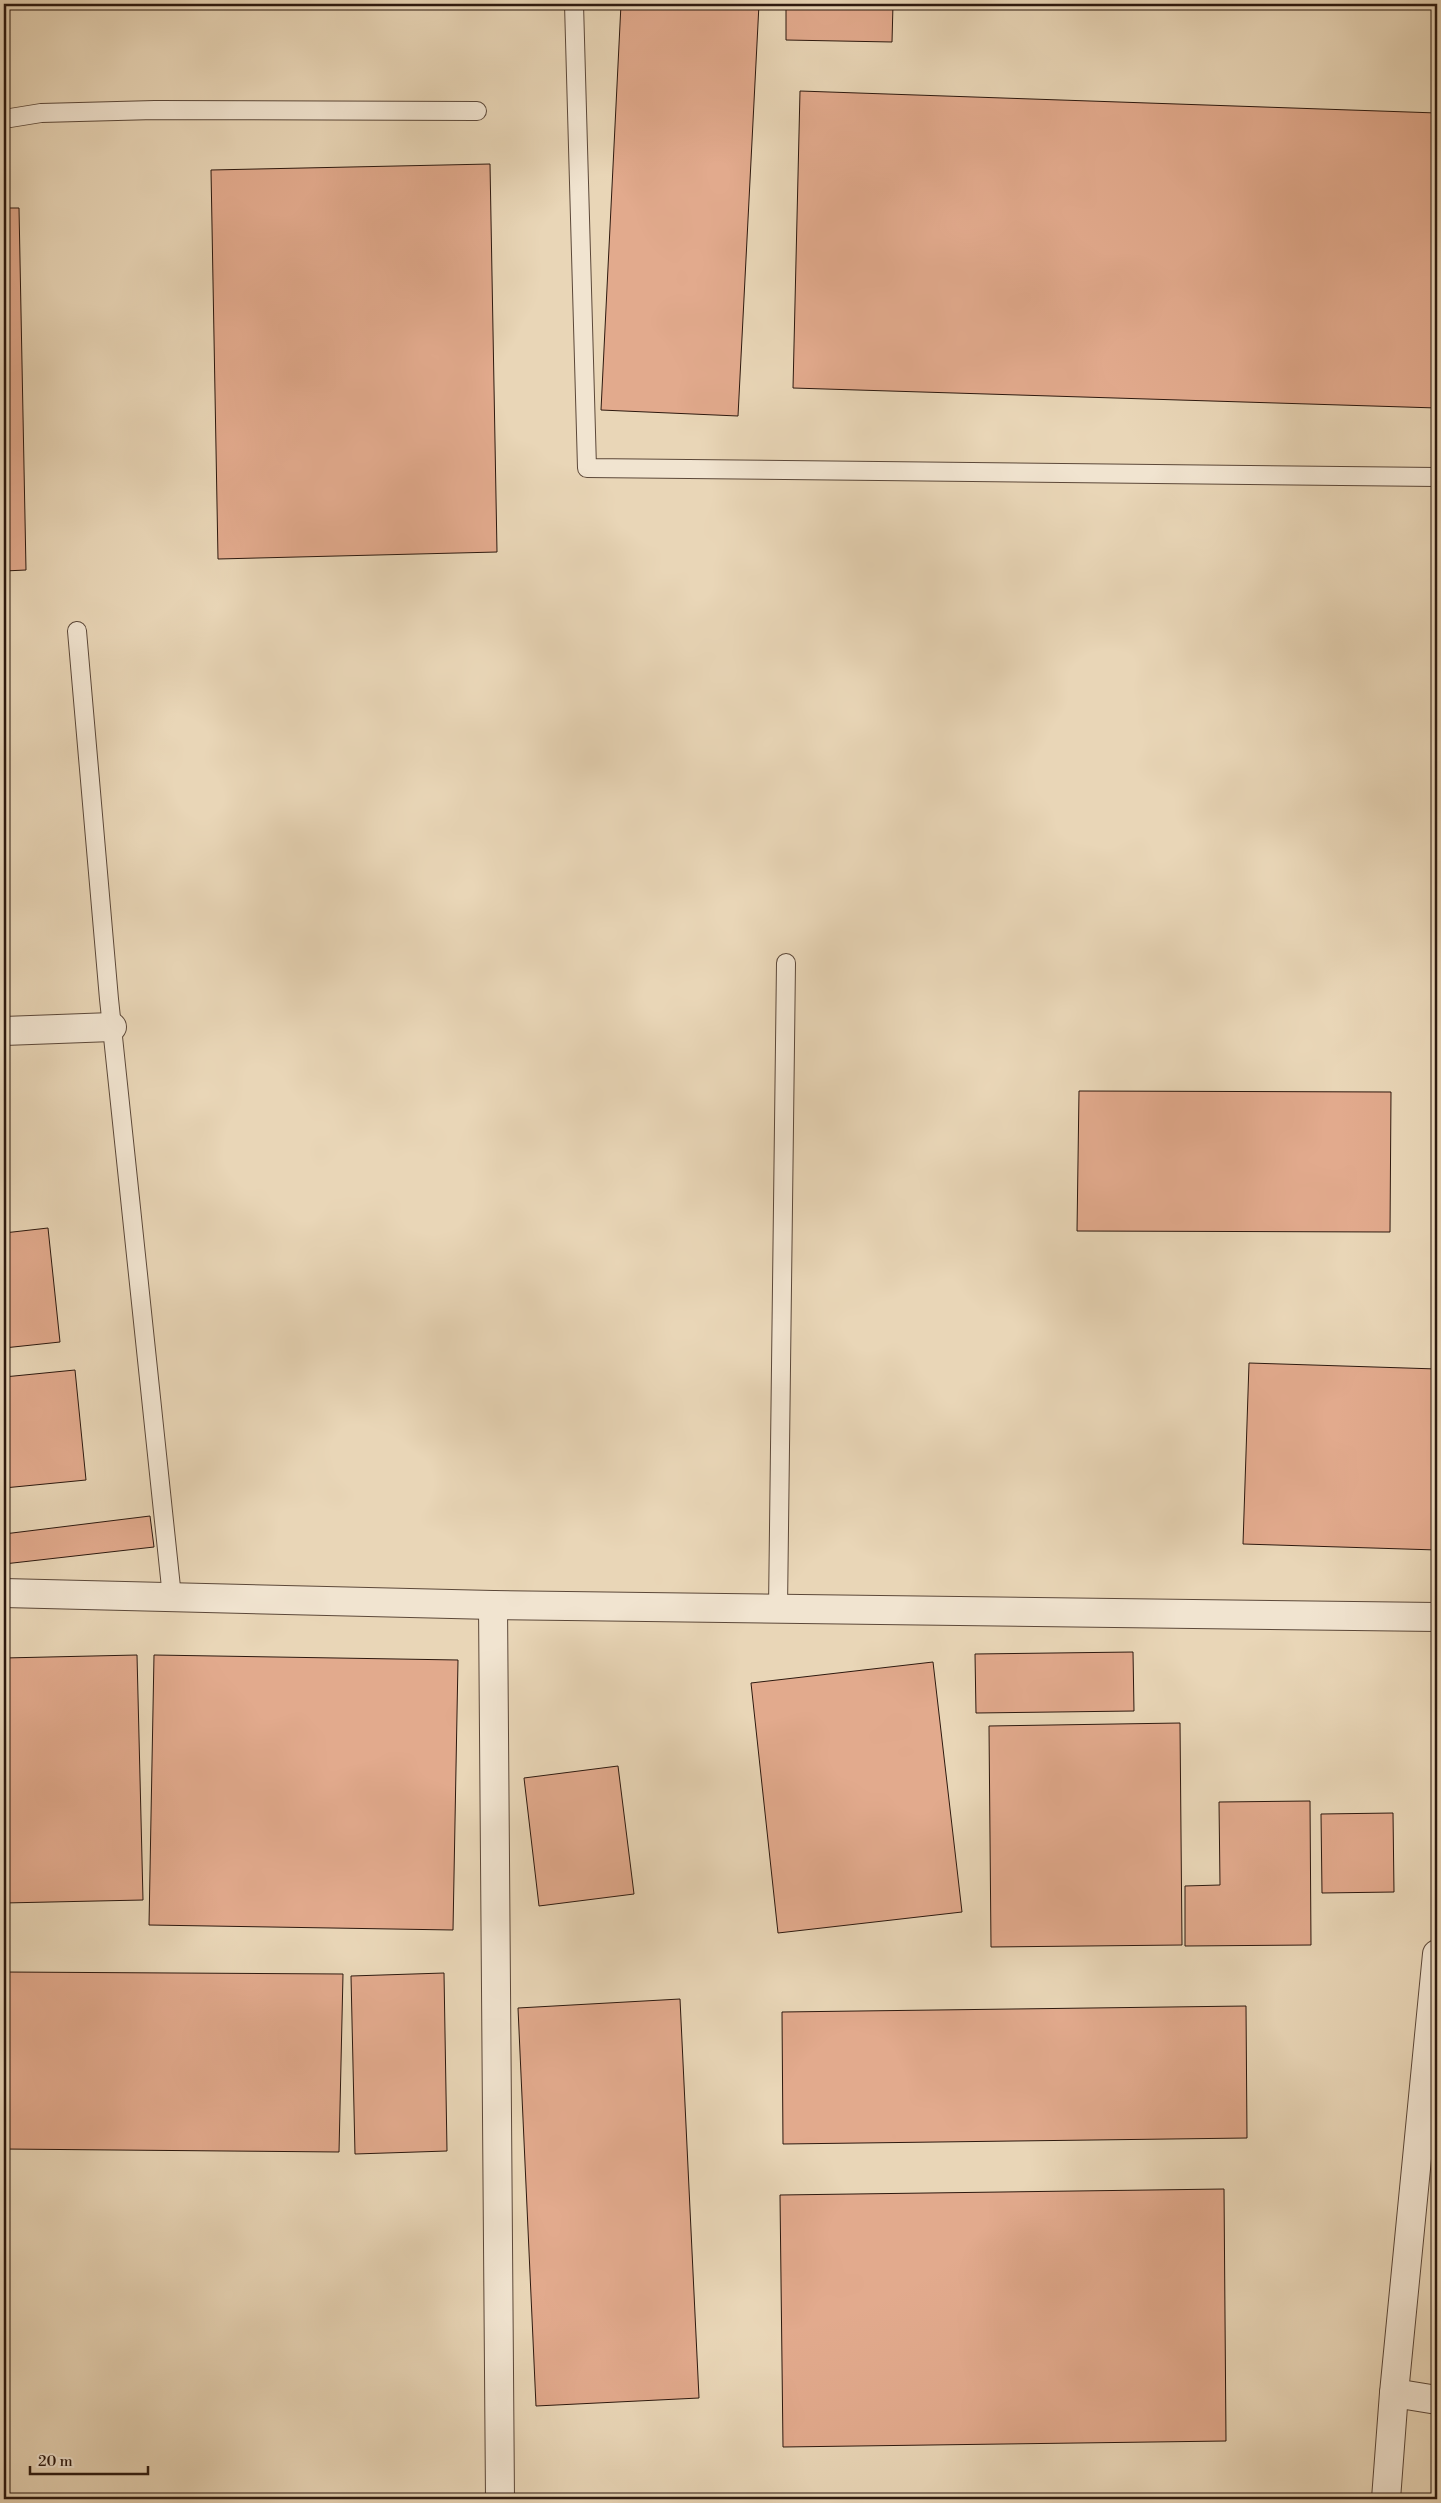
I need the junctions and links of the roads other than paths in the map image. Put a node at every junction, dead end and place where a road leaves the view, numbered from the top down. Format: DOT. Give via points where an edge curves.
graph roads {
  1 [pos="574,4"];
  2 [pos="477,111"];
  3 [pos="4,120"];
  4 [pos="1437,477"];
  5 [pos="77,631"];
  6 [pos="786,963"];
  7 [pos="112,1027"];
  8 [pos="4,1031"];
  9 [pos="4,1593"];
  10 [pos="172,1597"];
  11 [pos="493,1605"];
  12 [pos="778,1609"];
  13 [pos="1437,1617"];
  14 [pos="1437,1954"];
  15 [pos="1394,2393"];
  16 [pos="1437,2400"];
  17 [pos="500,2499"];
  18 [pos="1386,2499"];
  1 -- 4 [label="lane" via="587,468"];
  2 -- 3 [label="lane" via="155,110 42,114"];
  5 -- 7 [label="lane"];
  6 -- 12 [label="lane"];
  7 -- 8 [label="street"];
  7 -- 10 [label="lane"];
  9 -- 10 [label="street"];
  10 -- 11 [label="street"];
  11 -- 12 [label="street"];
  11 -- 17 [label="street"];
  12 -- 13 [label="street"];
  14 -- 15 [label="street"];
  15 -- 16 [label="street"];
  15 -- 18 [label="street"];
}
